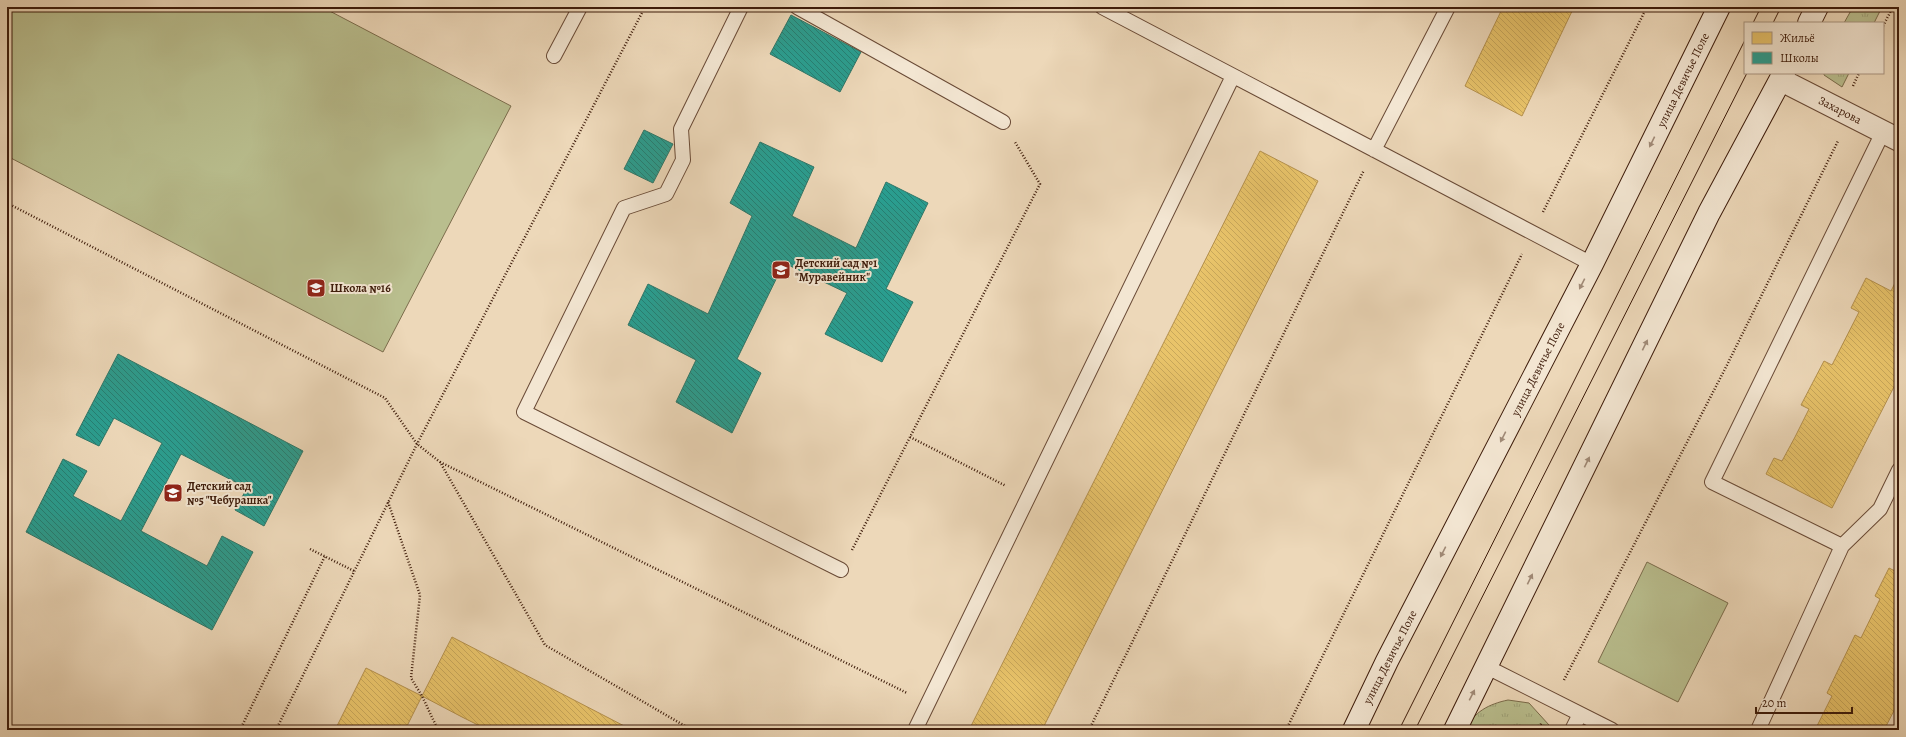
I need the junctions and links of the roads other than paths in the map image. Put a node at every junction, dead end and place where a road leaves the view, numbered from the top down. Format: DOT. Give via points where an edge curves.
graph roads {
  1 [pos="580,7"];
  2 [pos="740,7"];
  3 [pos="797,7"];
  4 [pos="1102,7"];
  5 [pos="1448,7"];
  6 [pos="1719,7"];
  7 [pos="1817,7"];
  8 [pos="1810,22"];
  9 [pos="554,56"];
  10 [pos="1233,76"];
  11 [pos="1783,76"];
  12 [pos="1003,122"];
  13 [pos="1891,136"];
  14 [pos="1374,150"];
  15 [pos="1592,264"];
  16 [pos="1899,470"];
  17 [pos="1842,546"];
  18 [pos="841,570"];
  19 [pos="1487,667"];
  20 [pos="1580,714"];
  21 [pos="915,730"];
  22 [pos="1354,730"];
  23 [pos="1455,730"];
  24 [pos="1572,730"];
  25 [pos="1612,730"];
  26 [pos="1758,730"];
  1 -- 9 [label="lane"];
  2 -- 18 [label="lane" via="681,129 682,160 666,194 624,208 524,412"];
  3 -- 12 [label="lane"];
  4 -- 10 [label="lane"];
  5 -- 14 [label="lane"];
  6 -- 15 [label="main road, улица Девичье Поле, one-way"];
  7 -- 8 [label="main road"];
  10 -- 14 [label="lane"];
  10 -- 21 [label="lane"];
  11 -- 13 [label="main road, Захарова"];
  19 -- 11 [label="main road, one-way" via="1710,213"];
  13 -- 17 [label="lane" via="1712,482"];
  14 -- 15 [label="lane"];
  15 -- 22 [label="main road, улица Девичье Поле, one-way"];
  16 -- 17 [label="lane" via="1880,509"];
  17 -- 26 [label="lane"];
  19 -- 20 [label="lane"];
  23 -- 19 [label="main road, one-way"];
  20 -- 24 [label="lane"];
  20 -- 25 [label="lane"];
}
